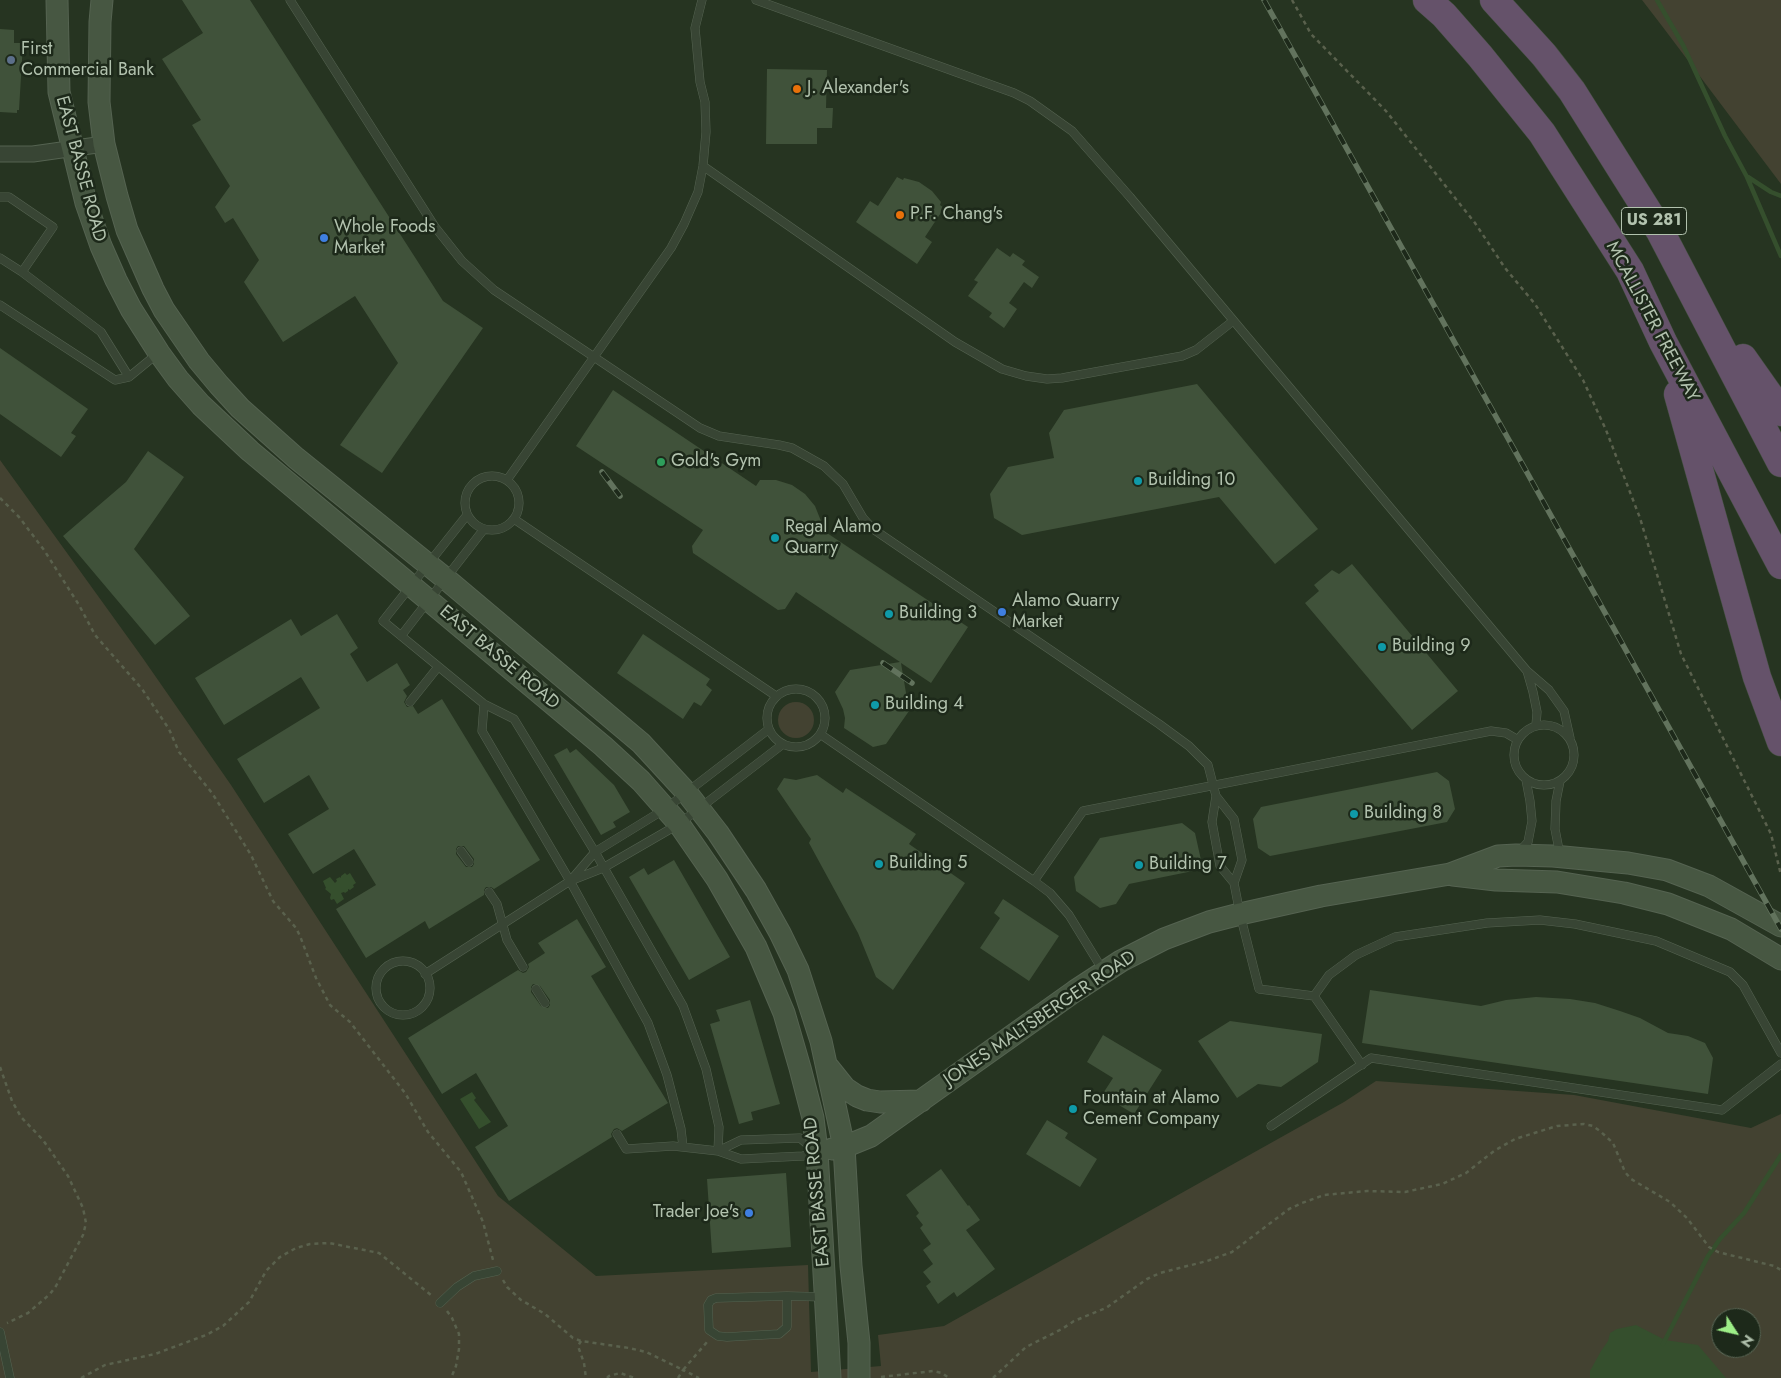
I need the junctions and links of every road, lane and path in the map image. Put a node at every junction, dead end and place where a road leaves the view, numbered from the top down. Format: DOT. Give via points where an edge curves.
graph roads {
  1 [pos="57,0"];
  2 [pos="102,0"];
  3 [pos="290,0"];
  4 [pos="702,0"];
  5 [pos="756,0"];
  6 [pos="1292,0"];
  7 [pos="1427,0"];
  8 [pos="1494,0"];
  9 [pos="104,144"];
  10 [pos="73,148"];
  11 [pos="0,154"];
  12 [pos="703,166"];
  13 [pos="0,197"];
  14 [pos="1670,249"];
  15 [pos="0,258"];
  16 [pos="22,272"];
  17 [pos="0,305"];
  18 [pos="1233,321"];
  19 [pos="1663,342"];
  20 [pos="159,353"];
  21 [pos="593,358"];
  22 [pos="129,377"];
  23 [pos="1781,412"];
  24 [pos="286,449"];
  25 [pos="1781,463"];
  26 [pos="270,468"];
  27 [pos="507,480"];
  28 [pos="0,498"];
  29 [pos="467,515"];
  30 [pos="514,519"];
  31 [pos="484,529"];
  32 [pos="428,564"];
  33 [pos="1781,565"];
  34 [pos="446,579"];
  35 [pos="411,586"];
  36 [pos="429,600"];
  37 [pos="401,636"];
  38 [pos="438,667"];
  39 [pos="1527,671"];
  40 [pos="776,696"];
  41 [pos="410,702"];
  42 [pos="484,704"];
  43 [pos="1536,726"];
  44 [pos="769,729"];
  45 [pos="820,734"];
  46 [pos="1570,738"];
  47 [pos="1518,740"];
  48 [pos="1781,742"];
  49 [pos="783,744"];
  50 [pos="1526,780"];
  51 [pos="1560,781"];
  52 [pos="1213,787"];
  53 [pos="1216,796"];
  54 [pos="693,802"];
  55 [pos="665,809"];
  56 [pos="680,824"];
  57 [pos="461,851"];
  58 [pos="595,852"];
  59 [pos="1516,855"];
  60 [pos="1561,856"];
  61 [pos="469,862"];
  62 [pos="604,868"];
  63 [pos="1450,874"];
  64 [pos="1781,875"];
  65 [pos="570,881"];
  66 [pos="1034,881"];
  67 [pos="1234,883"];
  68 [pos="489,892"];
  69 [pos="1240,914"];
  70 [pos="502,924"];
  71 [pos="1781,926"];
  72 [pos="1781,959"];
  73 [pos="522,967"];
  74 [pos="1104,972"];
  75 [pos="425,974"];
  76 [pos="536,989"];
  77 [pos="1314,996"];
  78 [pos="545,1004"];
  79 [pos="1781,1053"];
  80 [pos="1781,1064"];
  81 [pos="1362,1065"];
  82 [pos="828,1066"];
  83 [pos="0,1067"];
  84 [pos="921,1100"];
  85 [pos="1271,1126"];
  86 [pos="617,1134"];
  87 [pos="683,1147"];
  88 [pos="844,1147"];
  89 [pos="718,1151"];
  90 [pos="817,1151"];
  91 [pos="1781,1270"];
  92 [pos="497,1271"];
  93 [pos="787,1296"];
  94 [pos="826,1297"];
  95 [pos="440,1303"];
  96 [pos="5,1324"];
  97 [pos="0,1332"];
  98 [pos="714,1335"];
  99 [pos="581,1341"];
  100 [pos="683,1370"];
  101 [pos="881,1377"];
  102 [pos="10,1378"];
  103 [pos="81,1378"];
  104 [pos="451,1378"];
  105 [pos="586,1378"];
  106 [pos="607,1378"];
  107 [pos="635,1378"];
  108 [pos="678,1378"];
  109 [pos="699,1378"];
  110 [pos="830,1378"];
  111 [pos="859,1378"];
  112 [pos="949,1378"];
  113 [pos="993,1378"];
  1 -- 10 [label="main road, EAST BASSE ROAD" via="58,92"];
  2 -- 9 [label="main road, EAST BASSE ROAD" via="99,102"];
  3 -- 21 [label="lane" via="448,246 494,290"];
  4 -- 12 [label="lane" via="695,28 705,102"];
  5 -- 18 [label="lane" via="1014,93 1054,117 1072,131 1102,164"];
  6 -- 64 [label="path" via="1311,34 1386,111 1475,223 1504,268 1535,304 1583,380 1640,518 1681,654 1771,834"];
  7 -- 19 [label="highway, MCALLISTER FREEWAY / US 281" via="1444,14 1542,134 1630,271"];
  8 -- 14 [label="highway, US 281" via="1572,91"];
  9 -- 10 [label="street"];
  9 -- 24 [label="main road, EAST BASSE ROAD" via="127,230 164,310 219,385"];
  10 -- 11 [label="street" via="33,154"];
  10 -- 20 [label="main road, EAST BASSE ROAD" via="86,203 101,246 131,309"];
  12 -- 18 [label="lane" via="955,342 1002,370 1047,379 1062,378 1182,356 1196,350"];
  12 -- 21 [label="lane" via="698,192 676,240"];
  13 -- 16 [label="lane" via="9,197 53,227"];
  14 -- 23 [label="highway"];
  14 -- 25 [label="highway, US 281"];
  15 -- 16 [label="lane"];
  16 -- 22 [label="lane" via="100,332"];
  17 -- 22 [label="lane" via="115,380"];
  18 -- 39 [label="lane"];
  19 -- 33 [label="highway, MCALLISTER FREEWAY / US 281"];
  19 -- 48 [label="highway" via="1757,677"];
  20 -- 22 [label="lane"];
  20 -- 26 [label="main road, EAST BASSE ROAD" via="201,405"];
  21 -- 27 [label="lane"];
  21 -- 52 [label="lane" via="709,433 792,448 824,466 843,484 873,529 1189,746 1208,765"];
  24 -- 26 [label="main road"];
  24 -- 32 [label="main road, EAST BASSE ROAD"];
  26 -- 35 [label="main road, EAST BASSE ROAD"];
  27 -- 29 [label="lane" via="492,476 478,479 466,495"];
  27 -- 30 [label="lane" via="519,498"];
  28 -- 92 [label="path" via="44,550 100,643 142,690 169,729 179,752 212,793 251,855 274,901 296,928 330,1005 350,1022 405,1093 428,1132 461,1172 483,1222"];
  29 -- 31 [label="lane"];
  29 -- 32 [label="lane"];
  30 -- 31 [label="lane" via="495,530"];
  30 -- 40 [label="lane"];
  31 -- 34 [label="lane"];
  32 -- 34 [label="main road, EAST BASSE ROAD"];
  32 -- 35 [label="lane"];
  34 -- 36 [label="lane"];
  34 -- 54 [label="main road, EAST BASSE ROAD" via="641,743"];
  35 -- 36 [label="main road, EAST BASSE ROAD"];
  35 -- 37 [label="lane" via="383,621"];
  36 -- 37 [label="lane"];
  36 -- 55 [label="main road, EAST BASSE ROAD" via="604,746"];
  37 -- 38 [label="lane"];
  38 -- 41 [label="lane"];
  38 -- 42 [label="lane"];
  39 -- 43 [label="lane" via="1534,692"];
  39 -- 46 [label="lane" via="1549,690 1564,712"];
  40 -- 44 [label="lane" via="767,712"];
  40 -- 45 [label="lane" via="790,689 800,689 817,697 825,715"];
  42 -- 58 [label="lane" via="514,719"];
  42 -- 65 [label="lane" via="482,731"];
  43 -- 46 [label="lane" via="1551,725"];
  43 -- 47 [label="lane"];
  44 -- 49 [label="lane"];
  44 -- 54 [label="lane"];
  45 -- 49 [label="lane" via="808,744"];
  45 -- 66 [label="lane"];
  46 -- 51 [label="lane" via="1574,761 1569,773"];
  47 -- 50 [label="lane" via="1515,764"];
  47 -- 52 [label="lane" via="1506,733 1491,731"];
  49 -- 54 [label="lane"];
  50 -- 51 [label="lane" via="1537,785"];
  50 -- 59 [label="lane" via="1532,821 1528,842"];
  51 -- 60 [label="lane" via="1556,829"];
  52 -- 53 [label="lane"];
  52 -- 66 [label="lane" via="1083,811"];
  53 -- 67 [label="lane" via="1212,822 1220,866"];
  53 -- 67 [label="lane" via="1234,819 1242,860"];
  54 -- 55 [label="lane"];
  54 -- 56 [label="lane"];
  54 -- 82 [label="main road, EAST BASSE ROAD" via="737,860 780,933 798,970"];
  55 -- 56 [label="main road, EAST BASSE ROAD"];
  55 -- 58 [label="lane"];
  56 -- 62 [label="lane"];
  56 -- 90 [label="main road, EAST BASSE ROAD" via="717,879 756,947 784,1013 813,1118"];
  57 -- 61 [label="lane"];
  58 -- 62 [label="lane"];
  58 -- 65 [label="lane"];
  59 -- 60 [label="main road, JONES MALTSBERGER ROAD"];
  59 -- 63 [label="main road, JONES MALTSBERGER ROAD" via="1498,856"];
  60 -- 71 [label="main road, JONES MALTSBERGER ROAD" via="1666,870 1709,886"];
  62 -- 65 [label="lane"];
  62 -- 89 [label="lane" via="684,1006 706,1069 719,1127"];
  63 -- 69 [label="main road, JONES MALTSBERGER ROAD" via="1321,896"];
  63 -- 72 [label="main road, JONES MALTSBERGER ROAD" via="1496,880 1557,882 1668,904 1731,929"];
  65 -- 70 [label="lane"];
  65 -- 87 [label="lane" via="648,1023 667,1074"];
  66 -- 74 [label="lane" via="1050,893 1068,915"];
  67 -- 69 [label="lane"];
  68 -- 70 [label="lane" via="497,904"];
  69 -- 74 [label="main road, JONES MALTSBERGER ROAD" via="1164,939"];
  69 -- 77 [label="lane" via="1259,989"];
  70 -- 73 [label="lane"];
  70 -- 75 [label="lane"];
  74 -- 84 [label="main road, JONES MALTSBERGER ROAD"];
  75 -- 75 [label="lane" via="408,962 388,966 376,983 380,1003 397,1015 418,1011 429,994"];
  76 -- 78 [label="lane"];
  77 -- 79 [label="lane" via="1329,974 1356,954 1395,938 1487,923 1540,920 1575,924 1656,941 1730,972 1743,985"];
  77 -- 81 [label="lane"];
  80 -- 81 [label="lane" via="1722,1110 1371,1058"];
  81 -- 85 [label="lane"];
  82 -- 84 [label="main road" via="846,1088 867,1100"];
  82 -- 88 [label="main road, EAST BASSE ROAD"];
  83 -- 96 [label="path" via="21,1117 43,1140 68,1176 86,1222 83,1236 50,1294 28,1313"];
  84 -- 88 [label="main road, JONES MALTSBERGER ROAD" via="871,1136"];
  86 -- 87 [label="lane" via="626,1149"];
  87 -- 89 [label="lane"];
  88 -- 90 [label="main road, JONES MALTSBERGER ROAD"];
  88 -- 111 [label="main road, EAST BASSE ROAD"];
  89 -- 90 [label="lane" via="740,1159 803,1156"];
  89 -- 90 [label="lane" via="741,1140 800,1138"];
  90 -- 94 [label="main road, EAST BASSE ROAD"];
  91 -- 113 [label="path" via="1709,1247 1670,1202 1631,1179 1608,1137 1593,1126 1584,1124 1557,1126 1515,1139 1466,1174 1442,1184 1405,1192 1367,1191 1324,1196 1302,1203 1232,1252 1160,1273 1106,1308 1026,1347"];
  92 -- 95 [label="lane" via="470,1279"];
  92 -- 99 [label="path" via="521,1300"];
  93 -- 94 [label="lane"];
  93 -- 98 [label="lane" via="787,1327 779,1334"];
  93 -- 98 [label="lane" via="711,1300 708,1305 709,1330"];
  94 -- 110 [label="main road, EAST BASSE ROAD"];
  95 -- 103 [label="path" via="379,1253 310,1244 280,1257 266,1270 249,1302 222,1326 155,1354 105,1366"];
  95 -- 104 [label="path" via="459,1334 456,1366"];
  97 -- 102 [label="lane"];
  98 -- 100 [label="path"];
  99 -- 100 [label="path" via="646,1352"];
  99 -- 105 [label="path" via="578,1346"];
  100 -- 108 [label="path"];
  100 -- 109 [label="path"];
  101 -- 112 [label="path" via="933,1371"];
  106 -- 107 [label="path" via="620,1373"];
}
